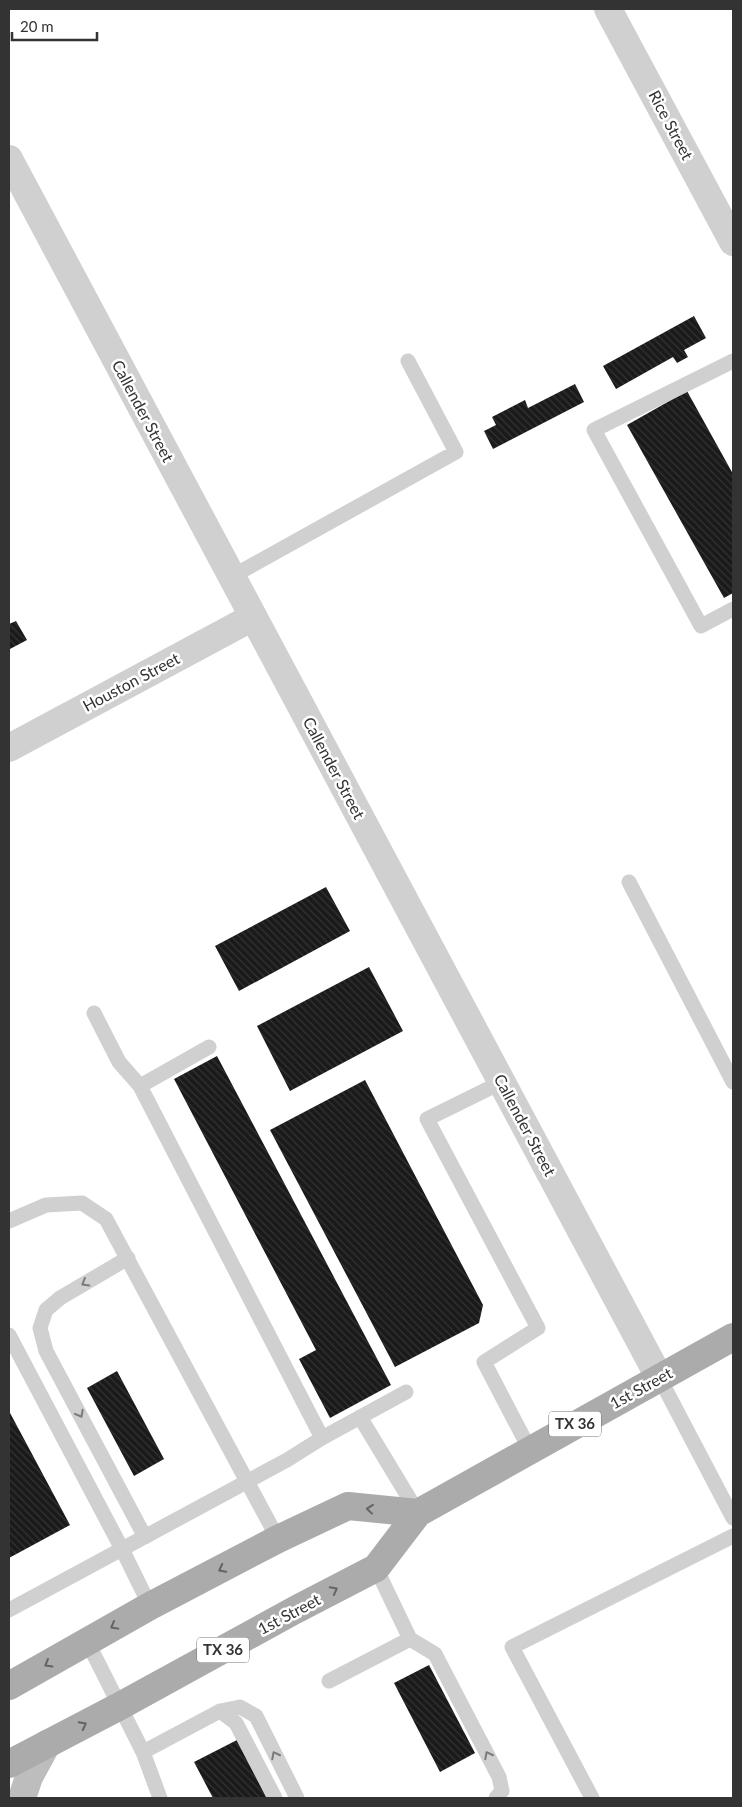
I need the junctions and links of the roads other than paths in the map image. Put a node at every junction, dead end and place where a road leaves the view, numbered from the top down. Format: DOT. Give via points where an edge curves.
graph roads {
  1 [pos="608,9"];
  2 [pos="9,159"];
  3 [pos="733,242"];
  4 [pos="733,360"];
  5 [pos="408,361"];
  6 [pos="231,577"];
  7 [pos="733,609"];
  8 [pos="253,616"];
  9 [pos="9,748"];
  10 [pos="628,882"];
  11 [pos="94,1013"];
  12 [pos="209,1047"];
  13 [pos="502,1082"];
  14 [pos="733,1082"];
  15 [pos="140,1086"];
  16 [pos="9,1221"];
  17 [pos="128,1258"];
  18 [pos="9,1335"];
  19 [pos="733,1337"];
  20 [pos="659,1377"];
  21 [pos="406,1392"];
  22 [pos="360,1417"];
  23 [pos="322,1438"];
  24 [pos="530,1450"];
  25 [pos="248,1481"];
  26 [pos="418,1513"];
  27 [pos="733,1518"];
  28 [pos="733,1536"];
  29 [pos="145,1537"];
  30 [pos="278,1539"];
  31 [pos="122,1549"];
  32 [pos="376,1568"];
  33 [pos="150,1606"];
  34 [pos="9,1610"];
  35 [pos="410,1638"];
  36 [pos="87,1641"];
  37 [pos="329,1681"];
  38 [pos="9,1686"];
  39 [pos="120,1706"];
  40 [pos="220,1711"];
  41 [pos="47,1744"];
  42 [pos="143,1752"];
  43 [pos="9,1764"];
  44 [pos="22,1798"];
  45 [pos="160,1798"];
  46 [pos="275,1798"];
  47 [pos="297,1798"];
  48 [pos="496,1798"];
  49 [pos="592,1798"];
  1 -- 3 [label="street, Rice Street"];
  2 -- 6 [label="street, Callender Street"];
  4 -- 7 [label="lane" via="594,430 701,626"];
  5 -- 6 [label="lane" via="456,452"];
  6 -- 8 [label="street, Callender Street"];
  8 -- 9 [label="street, Houston Street"];
  8 -- 13 [label="street, Callender Street"];
  10 -- 14 [label="lane"];
  11 -- 15 [label="lane" via="119,1062"];
  12 -- 15 [label="lane"];
  13 -- 20 [label="street, Callender Street"];
  13 -- 24 [label="lane" via="427,1119 538,1328 484,1362"];
  15 -- 23 [label="lane"];
  16 -- 17 [label="lane" via="46,1205 82,1202 106,1219"];
  17 -- 25 [label="lane"];
  17 -- 29 [label="lane, one-way" via="60,1298 46,1310 40,1328 46,1351"];
  18 -- 31 [label="lane"];
  19 -- 20 [label="main road, 1st Street / TX 36"];
  20 -- 24 [label="main road, 1st Street / TX 36"];
  20 -- 27 [label="lane"];
  21 -- 22 [label="lane"];
  22 -- 23 [label="lane"];
  22 -- 26 [label="lane"];
  23 -- 25 [label="lane"];
  24 -- 26 [label="main road, 1st Street / TX 36"];
  25 -- 29 [label="lane"];
  25 -- 30 [label="lane"];
  26 -- 30 [label="main road, one-way" via="348,1506"];
  26 -- 32 [label="main road, 1st Street / TX 36"];
  28 -- 49 [label="lane" via="512,1647"];
  29 -- 31 [label="lane"];
  30 -- 33 [label="main road, one-way"];
  31 -- 33 [label="lane"];
  31 -- 34 [label="lane"];
  32 -- 35 [label="lane"];
  39 -- 32 [label="main road, 1st Street / TX 36, one-way"];
  33 -- 36 [label="main road, one-way"];
  35 -- 37 [label="lane"];
  48 -- 35 [label="lane, one-way" via="502,1791 499,1777 436,1654"];
  36 -- 38 [label="main road, one-way"];
  36 -- 39 [label="lane"];
  41 -- 39 [label="main road, 1st Street / TX 36, one-way"];
  39 -- 42 [label="lane"];
  40 -- 42 [label="lane"];
  40 -- 46 [label="lane" via="236,1723"];
  47 -- 40 [label="lane, one-way" via="256,1716 240,1706"];
  41 -- 43 [label="main road, 1st Street / TX 36"];
  41 -- 44 [label="main road"];
  42 -- 45 [label="lane"];
}
